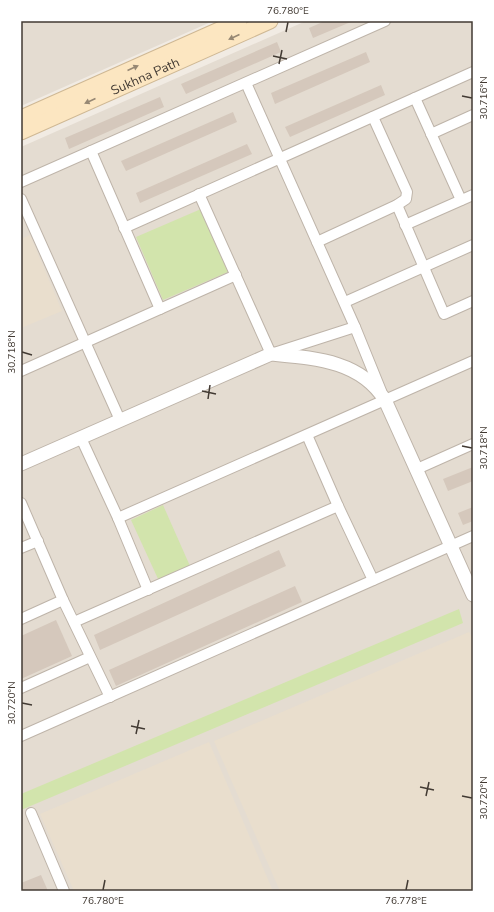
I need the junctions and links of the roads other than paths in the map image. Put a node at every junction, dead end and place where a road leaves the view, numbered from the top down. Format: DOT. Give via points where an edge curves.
graph roads {
  1 [pos="239,21"];
  2 [pos="270,21"];
  3 [pos="385,21"];
  4 [pos="473,72"];
  5 [pos="246,83"];
  6 [pos="415,98"];
  7 [pos="473,115"];
  8 [pos="373,117"];
  9 [pos="21,118"];
  10 [pos="21,132"];
  11 [pos="431,134"];
  12 [pos="91,151"];
  13 [pos="279,158"];
  14 [pos="21,182"];
  15 [pos="199,194"];
  16 [pos="473,194"];
  17 [pos="21,199"];
  18 [pos="461,200"];
  19 [pos="397,205"];
  20 [pos="405,225"];
  21 [pos="124,228"];
  22 [pos="317,242"];
  23 [pos="473,246"];
  24 [pos="424,267"];
  25 [pos="236,275"];
  26 [pos="473,301"];
  27 [pos="344,302"];
  28 [pos="160,309"];
  29 [pos="355,327"];
  30 [pos="85,342"];
  31 [pos="271,354"];
  32 [pos="473,361"];
  33 [pos="21,371"];
  34 [pos="384,397"];
  35 [pos="120,420"];
  36 [pos="307,434"];
  37 [pos="81,438"];
  38 [pos="473,444"];
  39 [pos="21,464"];
  40 [pos="417,469"];
  41 [pos="21,503"];
  42 [pos="338,506"];
  43 [pos="118,518"];
  44 [pos="473,536"];
  45 [pos="38,540"];
  46 [pos="451,545"];
  47 [pos="21,548"];
  48 [pos="373,580"];
  49 [pos="148,590"];
  50 [pos="473,595"];
  51 [pos="63,600"];
  52 [pos="21,619"];
  53 [pos="74,622"];
  54 [pos="90,657"];
  55 [pos="21,688"];
  56 [pos="110,697"];
  57 [pos="21,736"];
  58 [pos="30,813"];
  59 [pos="64,891"];
  9 -- 1 [label="main road, Sukhna Path, one-way"];
  2 -- 10 [label="main road, Sukhna Path, one-way"];
  3 -- 5 [label="street"];
  4 -- 6 [label="street"];
  5 -- 12 [label="street"];
  5 -- 13 [label="street"];
  6 -- 8 [label="street"];
  6 -- 11 [label="street"];
  7 -- 11 [label="street"];
  8 -- 13 [label="street"];
  8 -- 19 [label="street" via="407,192 406,199"];
  11 -- 18 [label="street"];
  12 -- 14 [label="street"];
  12 -- 21 [label="street"];
  13 -- 15 [label="street"];
  13 -- 22 [label="street"];
  15 -- 21 [label="street"];
  15 -- 25 [label="street"];
  16 -- 18 [label="street"];
  17 -- 30 [label="street"];
  18 -- 20 [label="street"];
  19 -- 20 [label="street"];
  19 -- 22 [label="street"];
  20 -- 24 [label="street"];
  21 -- 28 [label="street"];
  22 -- 27 [label="street"];
  23 -- 24 [label="street"];
  24 -- 26 [label="street" via="444,314"];
  24 -- 27 [label="street"];
  25 -- 28 [label="street"];
  25 -- 31 [label="street"];
  27 -- 29 [label="street"];
  28 -- 30 [label="street"];
  29 -- 31 [label="street"];
  29 -- 34 [label="street"];
  30 -- 33 [label="street"];
  30 -- 35 [label="street"];
  31 -- 34 [label="street" via="339,364 364,376"];
  31 -- 35 [label="street"];
  32 -- 34 [label="street"];
  34 -- 36 [label="street"];
  34 -- 40 [label="street"];
  35 -- 37 [label="street"];
  36 -- 42 [label="street"];
  36 -- 43 [label="street"];
  37 -- 39 [label="street"];
  37 -- 43 [label="street"];
  38 -- 40 [label="street"];
  40 -- 46 [label="street"];
  41 -- 45 [label="street"];
  42 -- 48 [label="street"];
  42 -- 49 [label="street"];
  43 -- 49 [label="street"];
  44 -- 46 [label="street"];
  45 -- 47 [label="street"];
  45 -- 51 [label="street"];
  46 -- 48 [label="street"];
  46 -- 50 [label="street"];
  48 -- 56 [label="street"];
  49 -- 53 [label="street"];
  51 -- 52 [label="street"];
  51 -- 53 [label="street"];
  53 -- 54 [label="street"];
  54 -- 55 [label="street"];
  54 -- 56 [label="street"];
  56 -- 57 [label="street"];
  58 -- 59 [label="street"];
}
